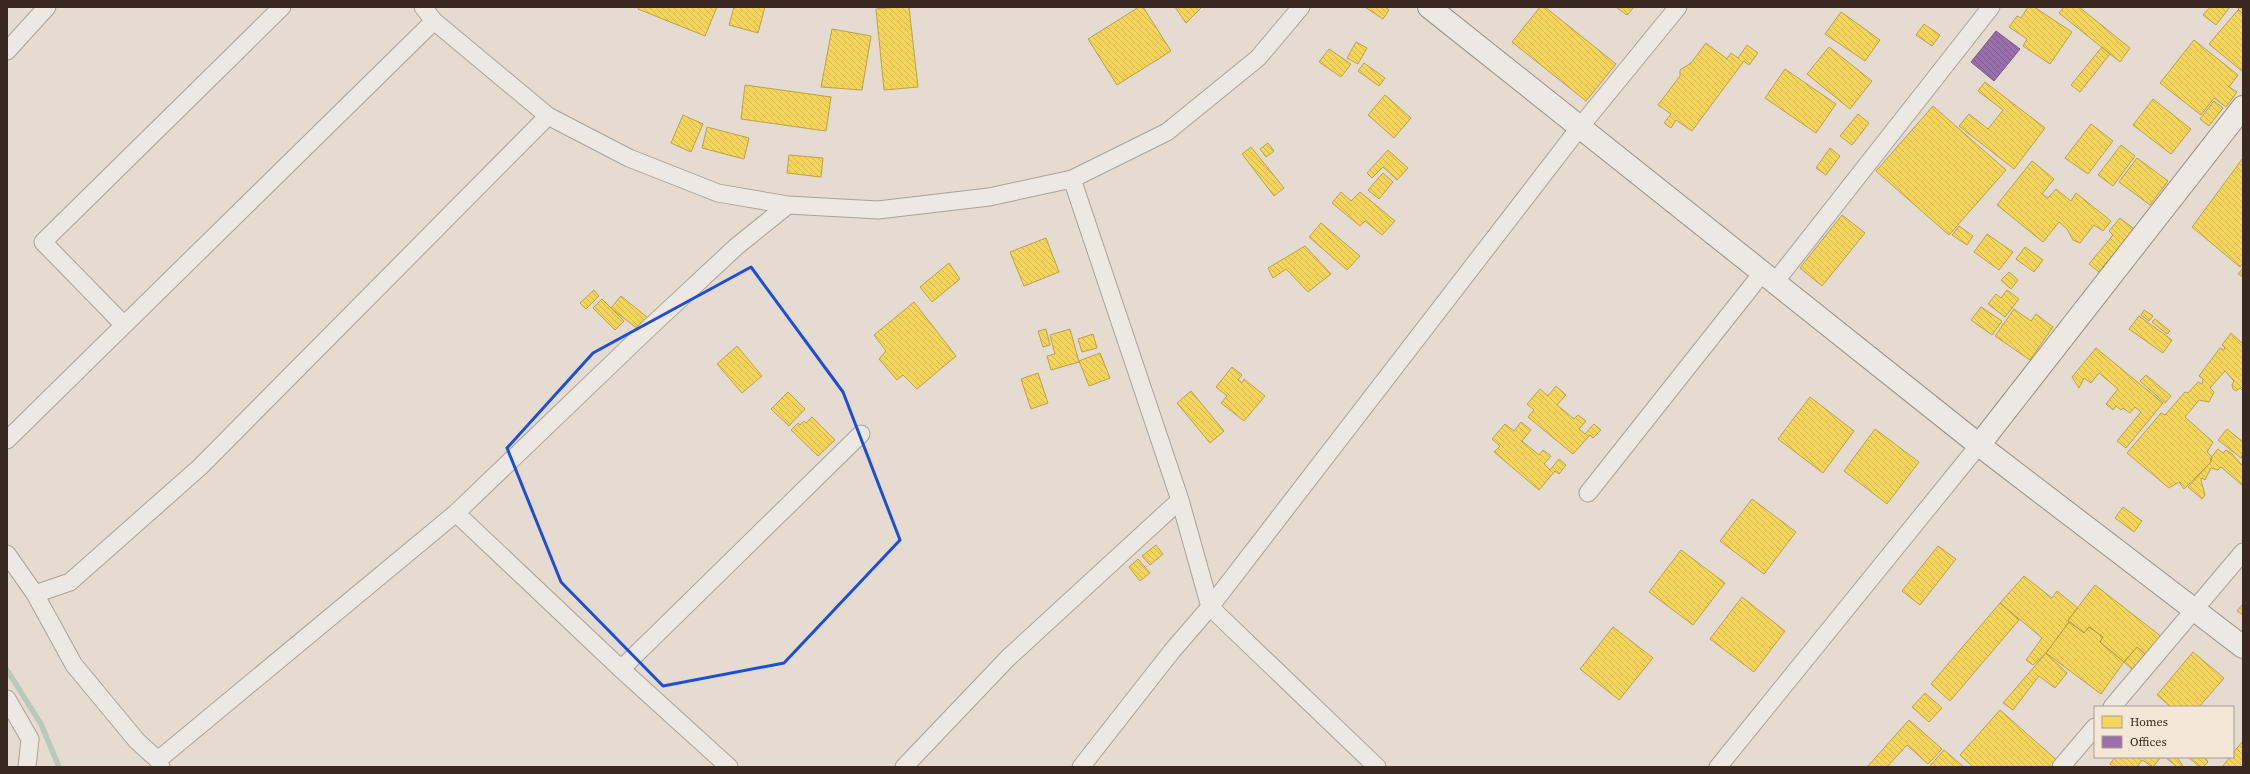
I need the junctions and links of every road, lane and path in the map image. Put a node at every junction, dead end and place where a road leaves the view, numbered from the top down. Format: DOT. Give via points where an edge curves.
graph roads {
  1 [pos="47,7"];
  2 [pos="282,7"];
  3 [pos="423,7"];
  4 [pos="1301,7"];
  5 [pos="1429,7"];
  6 [pos="1678,7"];
  7 [pos="1991,7"];
  8 [pos="434,20"];
  9 [pos="7,51"];
  10 [pos="2243,107"];
  11 [pos="548,116"];
  12 [pos="1580,127"];
  13 [pos="1072,179"];
  14 [pos="788,205"];
  15 [pos="1769,277"];
  16 [pos="123,324"];
  17 [pos="861,434"];
  18 [pos="7,440"];
  19 [pos="1979,445"];
  20 [pos="1588,493"];
  21 [pos="1180,500"];
  22 [pos="456,513"];
  23 [pos="2243,552"];
  24 [pos="7,554"];
  25 [pos="35,594"];
  26 [pos="1210,607"];
  27 [pos="2195,609"];
  28 [pos="2243,648"];
  29 [pos="621,669"];
  30 [pos="7,699"];
  31 [pos="2113,706"];
  32 [pos="2094,728"];
  33 [pos="159,764"];
  34 [pos="27,767"];
  35 [pos="729,767"];
  36 [pos="904,767"];
  37 [pos="1081,767"];
  38 [pos="1376,767"];
  39 [pos="1718,767"];
  40 [pos="2060,767"];
  1 -- 9 [label="street"];
  2 -- 16 [label="street" via="44,242"];
  3 -- 8 [label="street"];
  4 -- 13 [label="street" via="1258,58 1167,132"];
  5 -- 12 [label="street"];
  6 -- 12 [label="street"];
  7 -- 15 [label="street"];
  8 -- 11 [label="street"];
  8 -- 16 [label="street"];
  10 -- 19 [label="street"];
  11 -- 14 [label="street" via="629,158 718,193"];
  11 -- 25 [label="street" via="200,467 70,582"];
  12 -- 15 [label="street"];
  12 -- 26 [label="street"];
  13 -- 14 [label="street" via="989,197 878,210"];
  13 -- 21 [label="street"];
  14 -- 22 [label="street" via="737,246"];
  15 -- 19 [label="street"];
  15 -- 20 [label="street"];
  16 -- 18 [label="street"];
  17 -- 29 [label="street"];
  19 -- 27 [label="street"];
  19 -- 39 [label="street"];
  21 -- 26 [label="street"];
  21 -- 36 [label="street" via="1008,658"];
  22 -- 29 [label="street"];
  22 -- 33 [label="street"];
  23 -- 27 [label="street"];
  24 -- 25 [label="street"];
  25 -- 33 [label="street" via="74,664"];
  26 -- 37 [label="street"];
  26 -- 38 [label="street"];
  27 -- 28 [label="street"];
  27 -- 31 [label="street"];
  29 -- 35 [label="street"];
  30 -- 34 [label="street" via="30,739"];
  32 -- 40 [label="street"];
}
